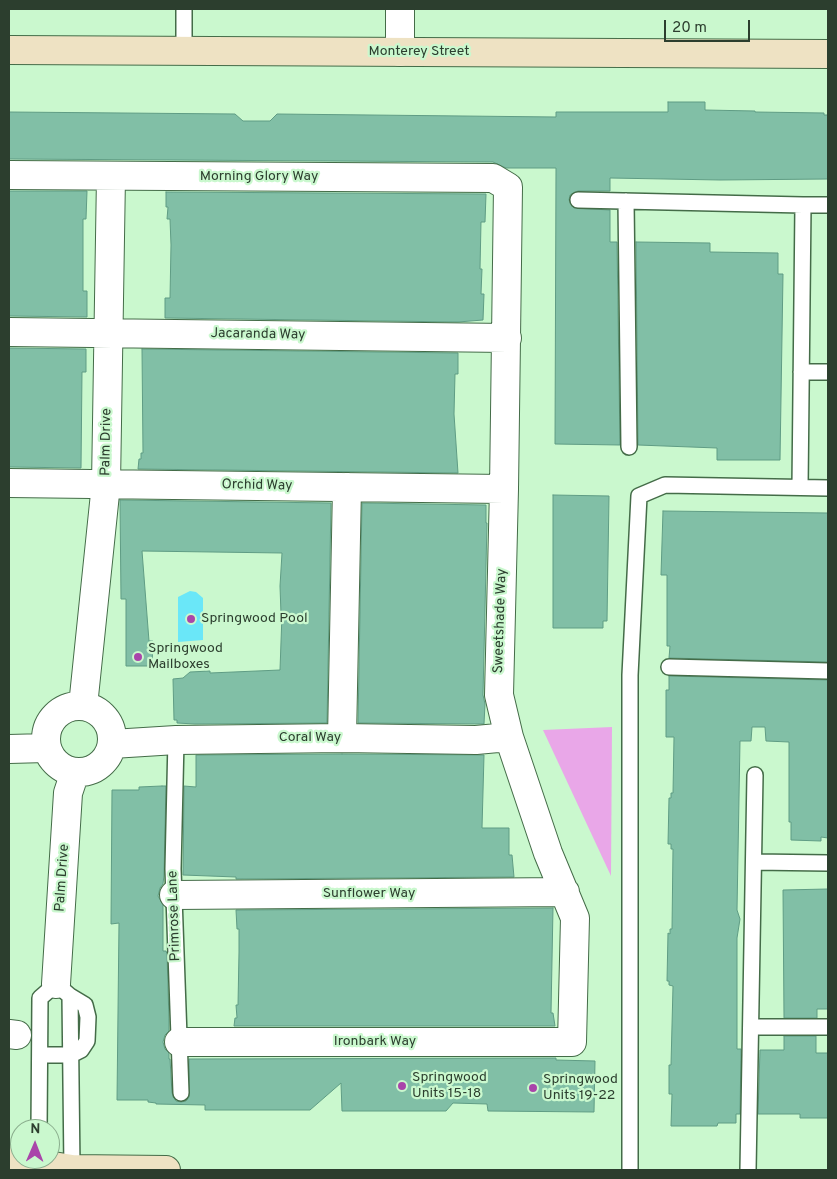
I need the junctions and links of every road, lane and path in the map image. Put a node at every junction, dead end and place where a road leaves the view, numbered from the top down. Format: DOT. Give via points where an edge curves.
graph roads {
  1 [pos="184,9"];
  2 [pos="400,9"];
  3 [pos="9,50"];
  4 [pos="184,51"];
  5 [pos="400,52"];
  6 [pos="828,54"];
  7 [pos="9,175"];
  8 [pos="111,176"];
  9 [pos="508,187"];
  10 [pos="578,200"];
  11 [pos="626,201"];
  12 [pos="803,205"];
  13 [pos="828,206"];
  14 [pos="9,332"];
  15 [pos="108,333"];
  16 [pos="507,338"];
  17 [pos="801,372"];
  18 [pos="828,372"];
  19 [pos="629,447"];
  20 [pos="9,483"];
  21 [pos="106,484"];
  22 [pos="347,487"];
  23 [pos="800,487"];
  24 [pos="828,488"];
  25 [pos="504,489"];
  26 [pos="669,667"];
  27 [pos="828,671"];
  28 [pos="83,706"];
  29 [pos="509,737"];
  30 [pos="342,738"];
  31 [pos="176,740"];
  32 [pos="112,744"];
  33 [pos="46,748"];
  34 [pos="9,750"];
  35 [pos="74,772"];
  36 [pos="755,775"];
  37 [pos="754,862"];
  38 [pos="828,863"];
  39 [pos="564,892"];
  40 [pos="174,895"];
  41 [pos="63,990"];
  42 [pos="751,1027"];
  43 [pos="828,1028"];
  44 [pos="179,1042"];
  45 [pos="572,1042"];
  46 [pos="40,1055"];
  47 [pos="71,1055"];
  48 [pos="181,1093"];
  49 [pos="39,1119"];
  50 [pos="72,1169"];
  51 [pos="166,1170"];
  52 [pos="630,1170"];
  53 [pos="748,1170"];
  1 -- 4 [label="lane"];
  2 -- 5 [label="street"];
  3 -- 4 [label="street, Monterey Street"];
  4 -- 5 [label="street, Monterey Street"];
  5 -- 6 [label="street, Monterey Street"];
  7 -- 8 [label="street, Morning Glory Way"];
  8 -- 9 [label="street, Morning Glory Way" via="493,178"];
  8 -- 15 [label="street, Palm Drive"];
  9 -- 16 [label="street, Sweetshade Way"];
  10 -- 11 [label="lane"];
  11 -- 12 [label="lane"];
  11 -- 19 [label="lane"];
  12 -- 13 [label="lane"];
  12 -- 17 [label="lane"];
  14 -- 15 [label="street, Jacaranda Way"];
  15 -- 16 [label="street, Jacaranda Way"];
  15 -- 21 [label="street, Palm Drive"];
  16 -- 25 [label="street, Sweetshade Way"];
  17 -- 18 [label="lane"];
  17 -- 23 [label="lane"];
  20 -- 21 [label="street, Orchid Way"];
  21 -- 22 [label="street, Orchid Way"];
  21 -- 28 [label="street, Palm Drive"];
  22 -- 25 [label="street, Orchid Way"];
  22 -- 30 [label="street"];
  23 -- 24 [label="lane"];
  23 -- 52 [label="lane" via="665,485 639,496 630,675"];
  25 -- 29 [label="street, Sweetshade Way" via="499,695"];
  26 -- 27 [label="lane"];
  28 -- 32 [label="street" via="95,710 105,719 111,731"];
  28 -- 33 [label="street" via="70,707 58,713 50,723"];
  29 -- 30 [label="street, Coral Way" via="476,740"];
  29 -- 39 [label="street, Sweetshade Way"];
  30 -- 31 [label="street, Coral Way"];
  31 -- 32 [label="street, Coral Way"];
  31 -- 40 [label="lane, Primrose Lane"];
  32 -- 35 [label="street" via="100,766 87,772"];
  33 -- 34 [label="street"];
  33 -- 35 [label="street" via="52,760"];
  35 -- 41 [label="street, Palm Drive" via="68,793"];
  36 -- 37 [label="lane"];
  37 -- 38 [label="lane"];
  37 -- 42 [label="lane"];
  39 -- 40 [label="street, Sunflower Way"];
  39 -- 45 [label="street, Sweetshade Way" via="575,918"];
  40 -- 44 [label="lane, Primrose Lane"];
  41 -- 46 [label="lane" via="40,998"];
  41 -- 47 [label="lane, Palm Drive"];
  42 -- 43 [label="lane"];
  42 -- 53 [label="lane"];
  44 -- 45 [label="street, Ironbark Way"];
  44 -- 48 [label="lane, Primrose Lane"];
  46 -- 47 [label="lane"];
  46 -- 49 [label="lane"];
  47 -- 50 [label="lane, Palm Drive"];
  50 -- 51 [label="street"];
}
